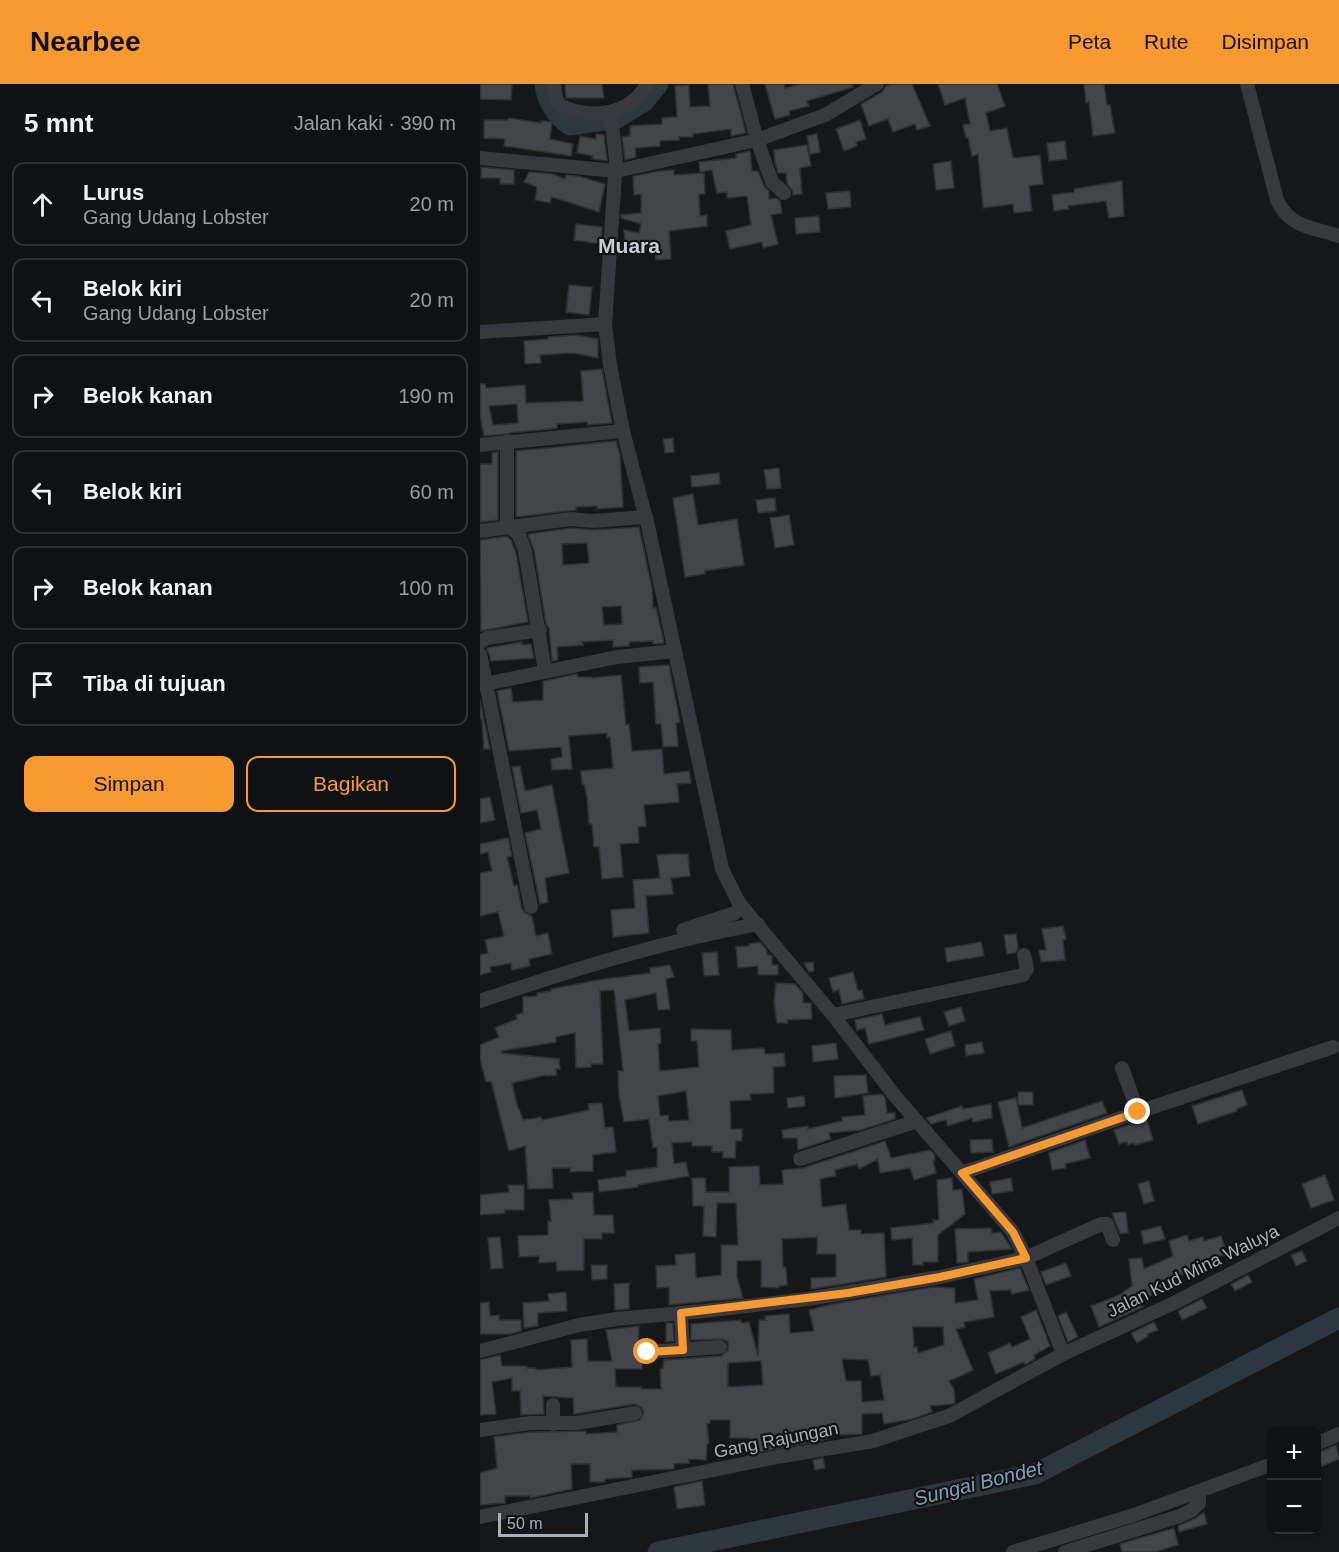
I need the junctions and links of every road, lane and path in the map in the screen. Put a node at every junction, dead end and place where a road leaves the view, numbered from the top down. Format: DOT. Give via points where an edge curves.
graph roads {
  1 [pos="554,84"];
  2 [pos="646,84"];
  3 [pos="742,84"];
  4 [pos="877,84"];
  5 [pos="1247,84"];
  6 [pos="861,88"];
  7 [pos="610,118"];
  8 [pos="757,140"];
  9 [pos="480,158"];
  10 [pos="616,171"];
  11 [pos="784,193"];
  12 [pos="1339,236"];
  13 [pos="605,324"];
  14 [pos="480,332"];
  15 [pos="623,431"];
  16 [pos="507,441"];
  17 [pos="480,445"];
  18 [pos="646,517"];
  19 [pos="511,528"];
  20 [pos="480,531"];
  21 [pos="540,630"];
  22 [pos="480,642"];
  23 [pos="675,651"];
  24 [pos="480,654"];
  25 [pos="545,671"];
  26 [pos="483,684"];
  27 [pos="531,907"];
  28 [pos="749,914"];
  29 [pos="699,930"];
  30 [pos="1024,956"];
  31 [pos="480,992"];
  32 [pos="480,1001"];
  33 [pos="833,1015"];
  34 [pos="1333,1047"];
  35 [pos="1122,1068"];
  36 [pos="1138,1112"];
  37 [pos="918,1121"];
  38 [pos="800,1159"];
  39 [pos="962,1173"];
  40 [pos="1339,1218"];
  41 [pos="1113,1240"];
  42 [pos="1026,1258"];
  43 [pos="681,1313"];
  44 [pos="720,1347"];
  45 [pos="683,1350"];
  46 [pos="480,1351"];
  47 [pos="647,1352"];
  48 [pos="1063,1353"];
  49 [pos="553,1405"];
  50 [pos="635,1413"];
  51 [pos="554,1424"];
  52 [pos="480,1430"];
  53 [pos="1339,1434"];
  54 [pos="1321,1442"];
  55 [pos="1267,1466"];
  56 [pos="1199,1492"];
  57 [pos="480,1517"];
  58 [pos="1108,1545"];
  59 [pos="1013,1552"];
  60 [pos="1065,1552"];
  1 -- 7 [label="street" via="561,106"];
  2 -- 7 [label="street" via="638,98"];
  3 -- 8 [label="street"];
  4 -- 6 [label="street"];
  5 -- 12 [label="street" via="1282,212 1305,226"];
  6 -- 8 [label="street" via="825,115"];
  7 -- 10 [label="street"];
  8 -- 10 [label="street"];
  8 -- 11 [label="street" via="772,182"];
  9 -- 10 [label="street"];
  10 -- 13 [label="street"];
  13 -- 14 [label="street"];
  13 -- 15 [label="street"];
  15 -- 16 [label="street"];
  15 -- 18 [label="street"];
  16 -- 17 [label="street"];
  16 -- 19 [label="street" via="507,522"];
  18 -- 19 [label="street" via="571,519"];
  18 -- 23 [label="street"];
  19 -- 20 [label="street"];
  19 -- 21 [label="street" via="519,535 525,551"];
  21 -- 22 [label="street"];
  21 -- 25 [label="street"];
  23 -- 25 [label="street"];
  23 -- 28 [label="street" via="722,869"];
  24 -- 26 [label="street"];
  25 -- 26 [label="street"];
  26 -- 27 [label="street"];
  28 -- 29 [label="street"];
  28 -- 29 [label="street" via="739,910"];
  28 -- 33 [label="street"];
  29 -- 31 [label="street"];
  29 -- 32 [label="street"];
  30 -- 33 [label="street" via="1028,969 1023,975"];
  33 -- 37 [label="street"];
  34 -- 36 [label="street"];
  35 -- 36 [label="street"];
  36 -- 39 [label="street"];
  37 -- 38 [label="street"];
  37 -- 39 [label="street"];
  39 -- 42 [label="street" via="1013,1232"];
  40 -- 48 [label="street, Jalan Kud Mina Waluya" via="1174,1303"];
  41 -- 42 [label="street" via="1107,1224 1101,1224"];
  42 -- 43 [label="street" via="848,1293"];
  42 -- 48 [label="street"];
  43 -- 45 [label="street"];
  43 -- 46 [label="street" via="579,1325"];
  44 -- 45 [label="street"];
  45 -- 47 [label="street"];
  48 -- 57 [label="street, Gang Rajungan" via="949,1416 873,1441"];
  49 -- 51 [label="street"];
  50 -- 51 [label="street"];
  51 -- 52 [label="street"];
  53 -- 54 [label="street"];
  55 -- 56 [label="street"];
  56 -- 58 [label="street" via="1199,1503 1192,1510"];
  56 -- 59 [label="street"];
  58 -- 60 [label="street"];
}
